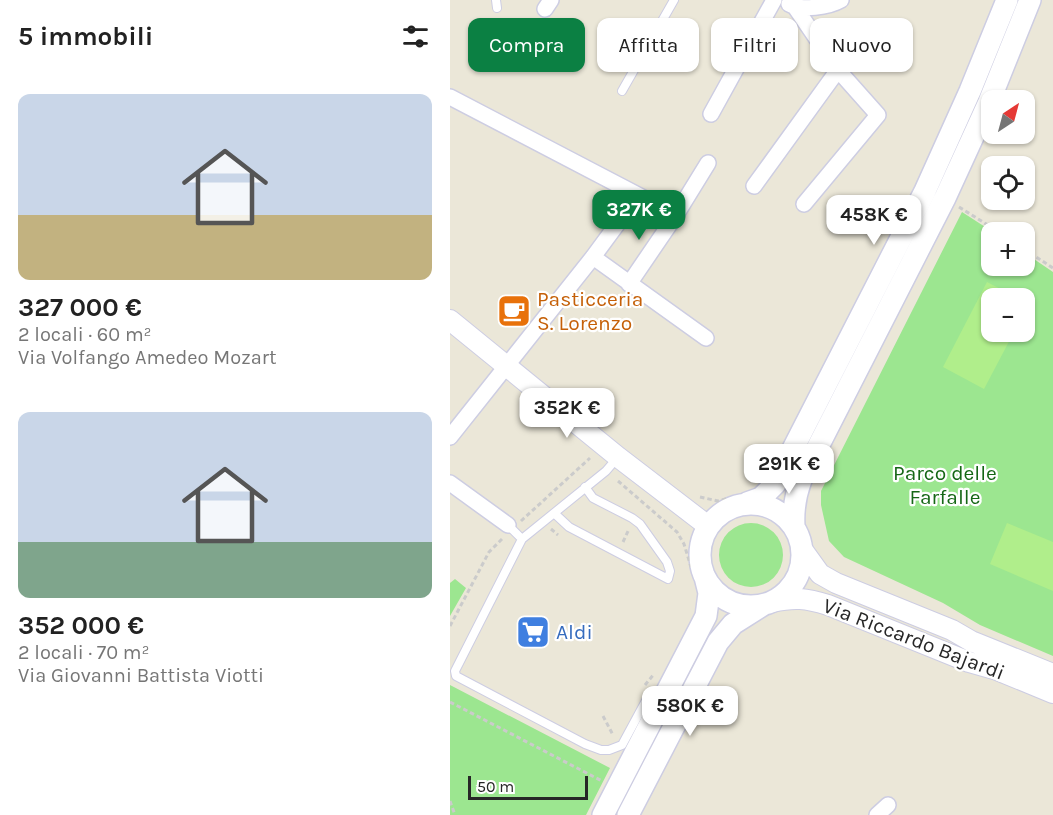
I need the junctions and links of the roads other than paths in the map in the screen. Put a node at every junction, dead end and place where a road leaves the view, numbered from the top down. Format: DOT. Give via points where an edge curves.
graph roads {
  1 [pos="674,0"];
  2 [pos="774,0"];
  3 [pos="781,0"];
  4 [pos="841,0"];
  5 [pos="1007,0"];
  6 [pos="1030,0"];
  7 [pos="795,8"];
  8 [pos="810,30"];
  9 [pos="837,72"];
  10 [pos="840,72"];
  11 [pos="622,91"];
  12 [pos="450,97"];
  13 [pos="711,114"];
  14 [pos="708,163"];
  15 [pos="754,186"];
  16 [pos="638,196"];
  17 [pos="804,204"];
  18 [pos="676,215"];
  19 [pos="593,257"];
  20 [pos="629,284"];
  21 [pos="450,320"];
  22 [pos="706,338"];
  23 [pos="507,366"];
  24 [pos="450,437"];
  25 [pos="618,458"];
  26 [pos="450,483"];
  27 [pos="585,487"];
  28 [pos="747,503"];
  29 [pos="554,513"];
  30 [pos="708,526"];
  31 [pos="794,526"];
  32 [pos="511,527"];
  33 [pos="522,539"];
  34 [pos="802,549"];
  35 [pos="705,576"];
  36 [pos="769,603"];
  37 [pos="1053,674"];
  38 [pos="670,686"];
  39 [pos="1053,693"];
  40 [pos="603,815"];
  41 [pos="628,815"];
  1 -- 11 [label="lane"];
  2 -- 13 [label="street"];
  3 -- 7 [label="street"];
  4 -- 7 [label="street"];
  5 -- 28 [label="main road" via="925,191 775,483 761,498"];
  6 -- 31 [label="main road" via="950,188 801,480 793,511"];
  7 -- 8 [label="street"];
  9 -- 15 [label="street"];
  10 -- 17 [label="street" via="878,115"];
  12 -- 16 [label="street"];
  14 -- 18 [label="street"];
  16 -- 18 [label="street"];
  16 -- 19 [label="street"];
  18 -- 20 [label="street"];
  19 -- 20 [label="street"];
  19 -- 23 [label="street"];
  20 -- 22 [label="street"];
  21 -- 23 [label="street"];
  23 -- 24 [label="street"];
  23 -- 25 [label="street"];
  25 -- 27 [label="lane"];
  25 -- 30 [label="street"];
  26 -- 32 [label="street"];
  27 -- 29 [label="lane"];
  27 -- 29 [label="lane" via="593,498 640,525 667,562 668,579 569,527"];
  28 -- 30 [label="main road" via="726,510"];
  28 -- 31 [label="main road" via="765,505"];
  29 -- 33 [label="lane"];
  30 -- 35 [label="main road" via="700,549"];
  31 -- 34 [label="main road"];
  32 -- 33 [label="lane"];
  33 -- 38 [label="lane" via="455,670 459,679 601,750 624,742 648,697"];
  34 -- 36 [label="main road" via="799,574 793,585"];
  34 -- 37 [label="street, Via Riccardo Bajardi" via="820,574 836,583"];
  35 -- 36 [label="main road" via="723,598 736,604"];
  35 -- 38 [label="main road" via="709,593 706,616"];
  36 -- 39 [label="street, Via Riccardo Bajardi" via="791,597 810,599"];
  36 -- 41 [label="main road" via="733,624 718,642"];
  38 -- 40 [label="main road"];
}
